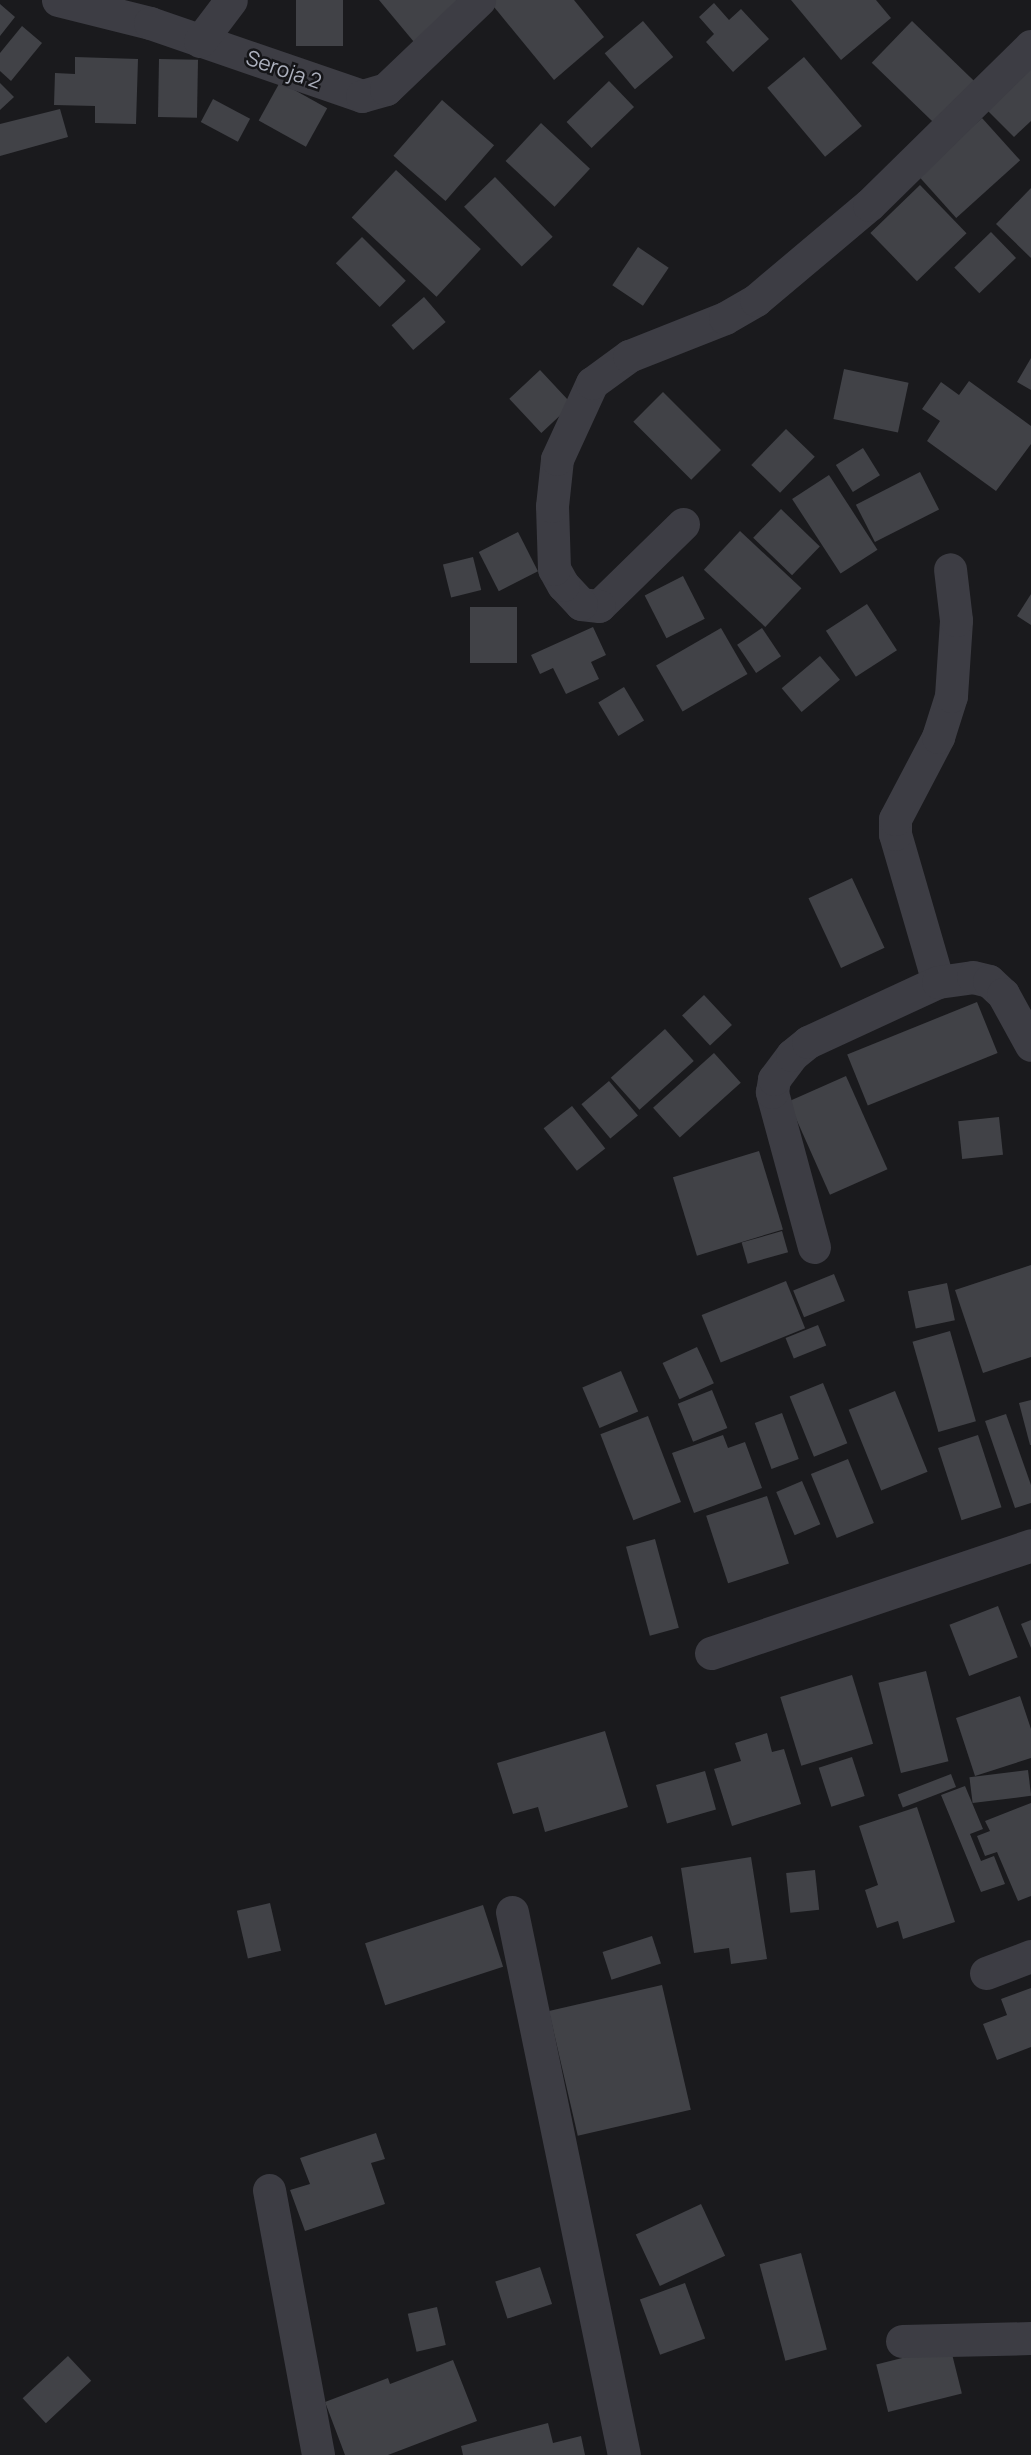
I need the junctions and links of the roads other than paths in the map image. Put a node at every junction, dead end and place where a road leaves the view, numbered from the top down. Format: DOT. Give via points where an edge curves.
graph roads {
  1 [pos="58,0"];
  2 [pos="231,0"];
  3 [pos="479,0"];
  4 [pos="200,41"];
  5 [pos="1031,46"];
  6 [pos="683,524"];
  7 [pos="950,569"];
  8 [pos="938,982"];
  9 [pos="1031,1045"];
  10 [pos="814,1247"];
  11 [pos="1031,1545"];
  12 [pos="711,1653"];
  13 [pos="512,1912"];
  14 [pos="1031,1956"];
  15 [pos="986,1973"];
  16 [pos="269,2190"];
  17 [pos="1031,2338"];
  18 [pos="902,2341"];
  19 [pos="318,2455"];
  20 [pos="624,2455"];
  1 -- 4 [label="street, Seroja 2" via="150,23"];
  2 -- 4 [label="street"];
  3 -- 4 [label="street, Seroja 2" via="386,89 362,96"];
  5 -- 6 [label="street" via="869,204 756,300 725,318 629,356 592,383 557,459 552,506 554,569 564,585 581,604 599,606"];
  7 -- 8 [label="street" via="956,620 951,696 938,736 895,819 895,834"];
  8 -- 9 [label="street" via="973,977 989,981 1015,1009"];
  8 -- 10 [label="street" via="808,1042 774,1079 772,1092"];
  11 -- 12 [label="street"];
  13 -- 20 [label="street"];
  14 -- 15 [label="street"];
  16 -- 19 [label="street"];
  17 -- 18 [label="street"];
}
